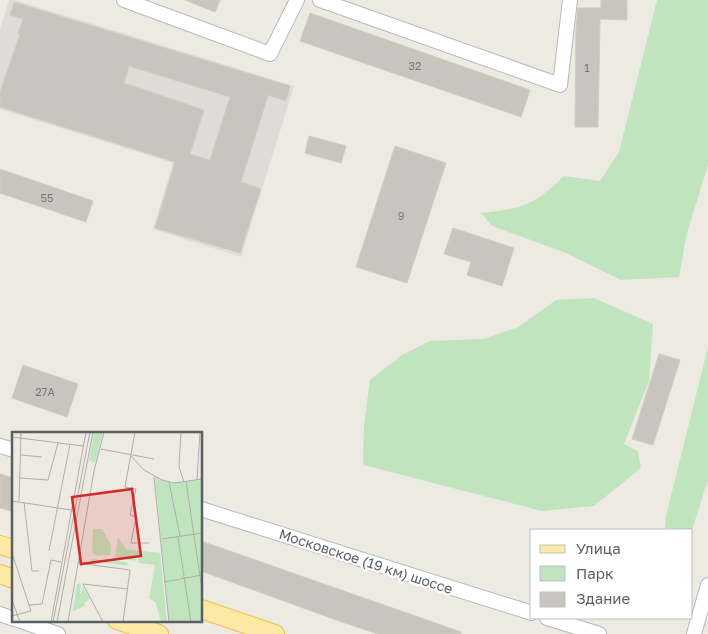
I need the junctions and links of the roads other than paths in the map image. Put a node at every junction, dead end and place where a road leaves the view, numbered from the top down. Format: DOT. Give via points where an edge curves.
graph roads {
  1 [pos="124,0"];
  2 [pos="297,0"];
  3 [pos="320,0"];
  4 [pos="570,0"];
  5 [pos="202,509"];
  6 [pos="0,574"];
  7 [pos="12,578"];
  8 [pos="708,585"];
  9 [pos="202,609"];
  10 [pos="530,612"];
  11 [pos="0,614"];
  12 [pos="12,618"];
  13 [pos="550,619"];
  14 [pos="24,622"];
  15 [pos="123,622"];
  16 [pos="58,634"];
  17 [pos="159,634"];
  18 [pos="275,634"];
  19 [pos="599,634"];
  20 [pos="694,634"];
  1 -- 2 [label="street" via="270,54"];
  3 -- 4 [label="street" via="560,85"];
  5 -- 10 [label="street, Московское (19 км) шоссе"];
  6 -- 7 [label="main road"];
  8 -- 20 [label="street"];
  9 -- 18 [label="main road"];
  11 -- 12 [label="street"];
  13 -- 19 [label="street"];
  14 -- 16 [label="street"];
  15 -- 17 [label="main road"];
}
